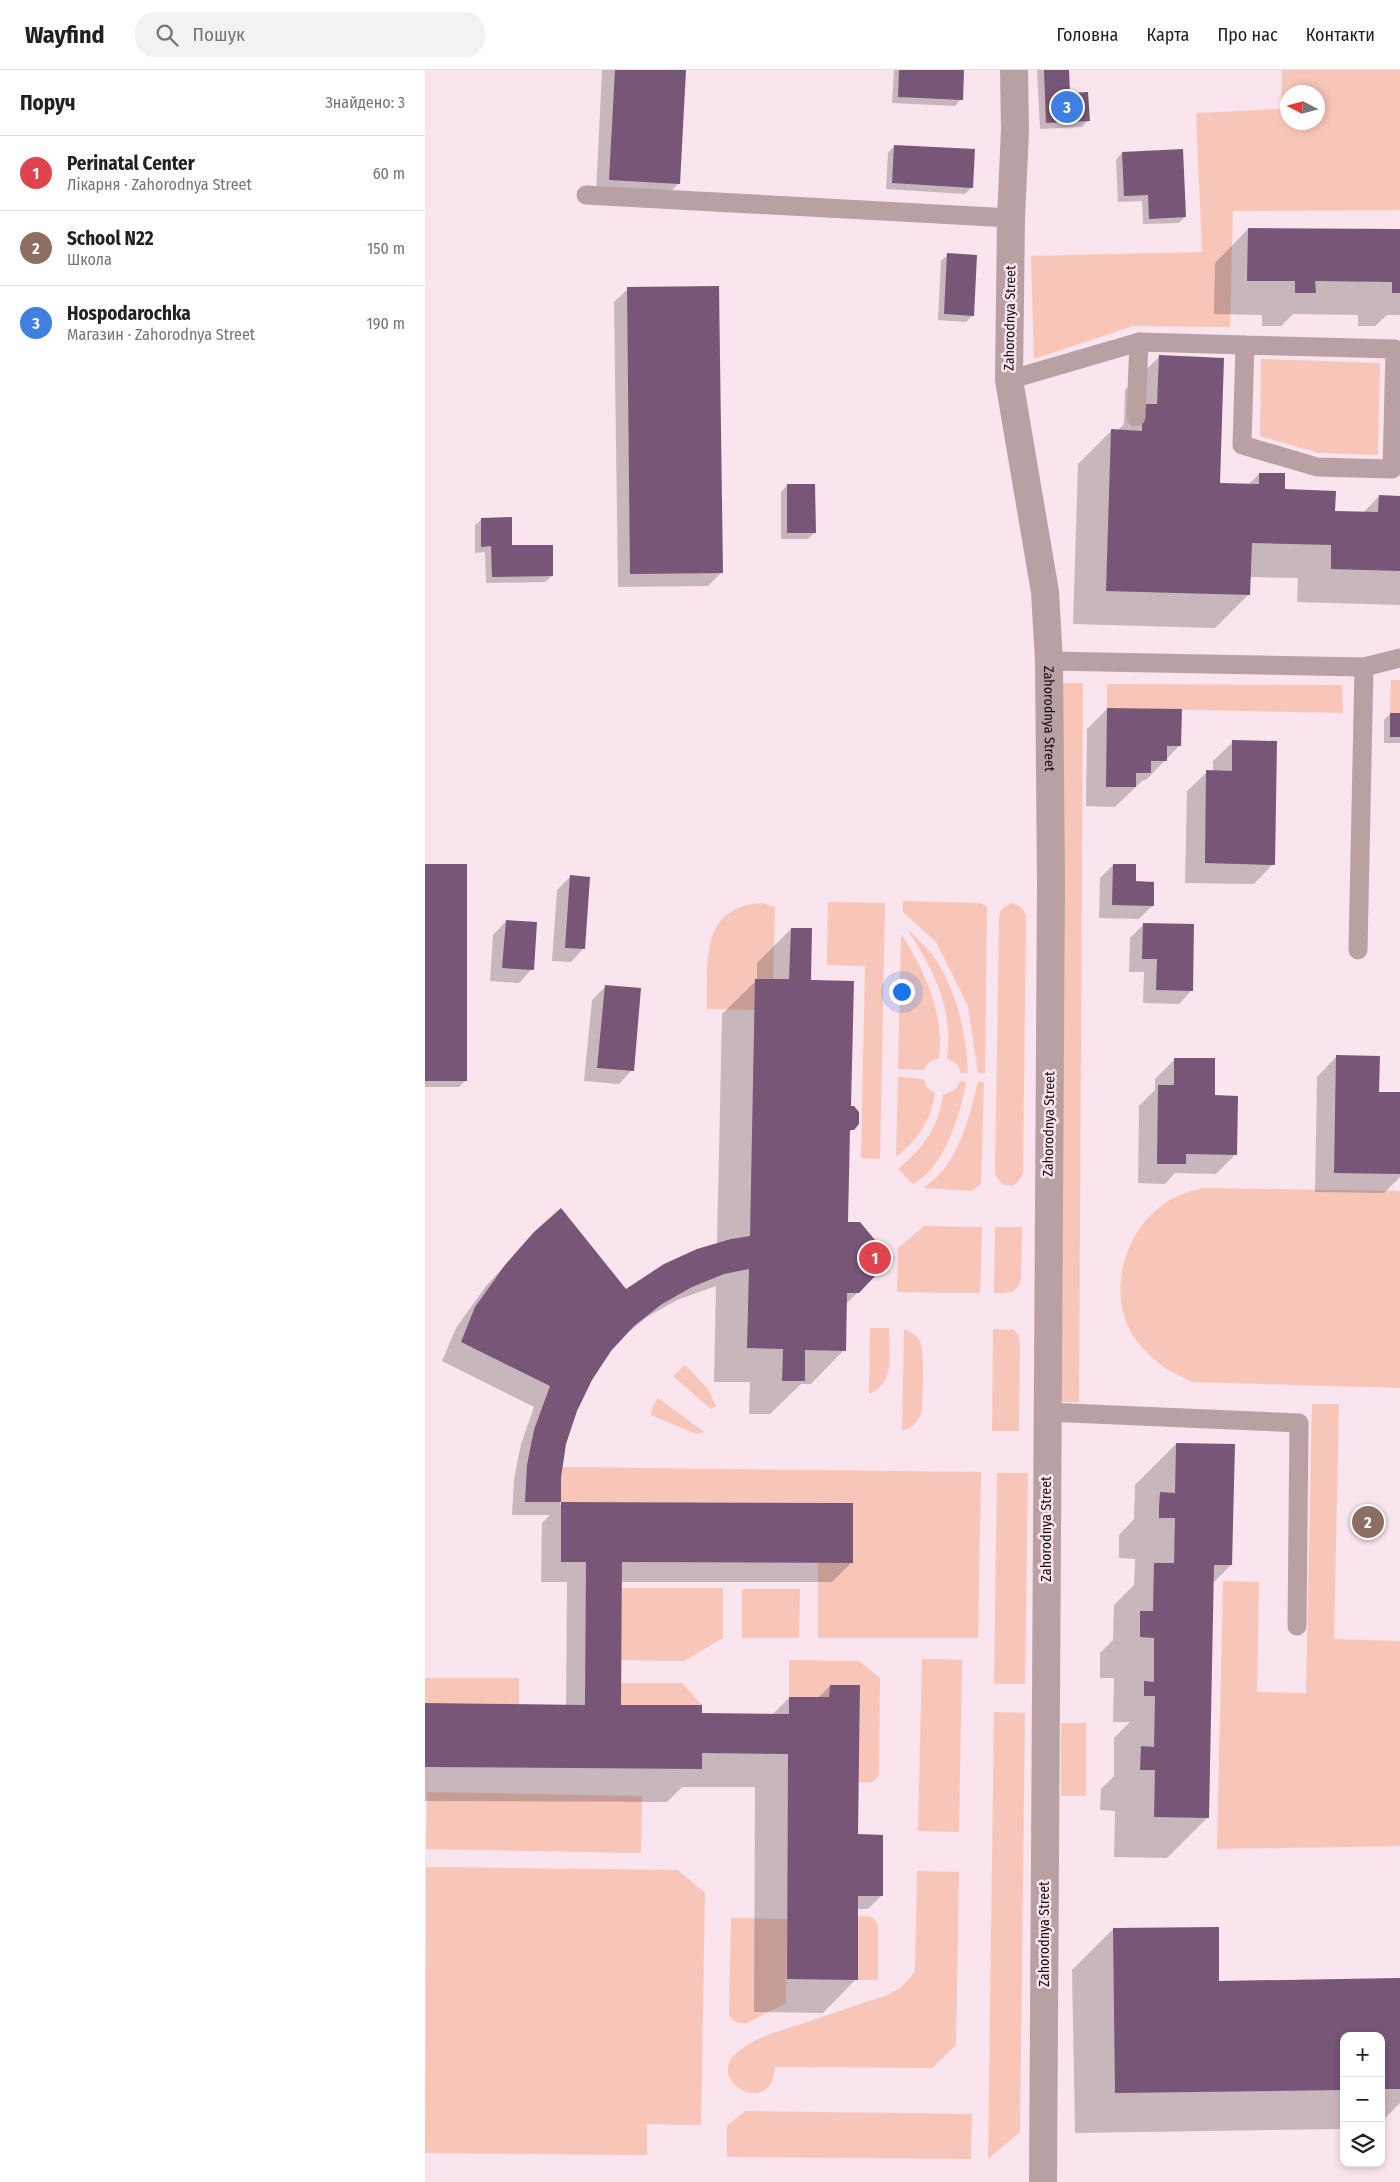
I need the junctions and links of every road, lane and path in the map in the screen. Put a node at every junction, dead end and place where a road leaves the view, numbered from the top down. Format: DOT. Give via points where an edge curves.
graph roads {
  1 [pos="1014,70"];
  2 [pos="586,195"];
  3 [pos="1011,218"];
  4 [pos="1139,342"];
  5 [pos="1245,345"];
  6 [pos="1009,380"];
  7 [pos="1136,417"];
  8 [pos="1396,470"];
  9 [pos="1400,658"];
  10 [pos="1049,660"];
  11 [pos="1364,667"];
  12 [pos="1358,950"];
  13 [pos="1046,1412"];
  14 [pos="1297,1626"];
  15 [pos="1043,2182"];
  1 -- 3 [label="street, Zahorodnya Street"];
  2 -- 3 [label="lane"];
  3 -- 6 [label="street, Zahorodnya Street"];
  4 -- 5 [label="lane"];
  4 -- 6 [label="lane"];
  4 -- 7 [label="lane"];
  5 -- 8 [label="lane" via="1242,446 1317,467"];
  5 -- 8 [label="lane" via="1395,349"];
  6 -- 10 [label="street, Zahorodnya Street" via="1045,592"];
  9 -- 11 [label="lane"];
  10 -- 11 [label="lane"];
  10 -- 13 [label="street, Zahorodnya Street" via="1051,882"];
  11 -- 12 [label="lane"];
  13 -- 14 [label="lane" via="1299,1422"];
  13 -- 15 [label="street, Zahorodnya Street"];
}
